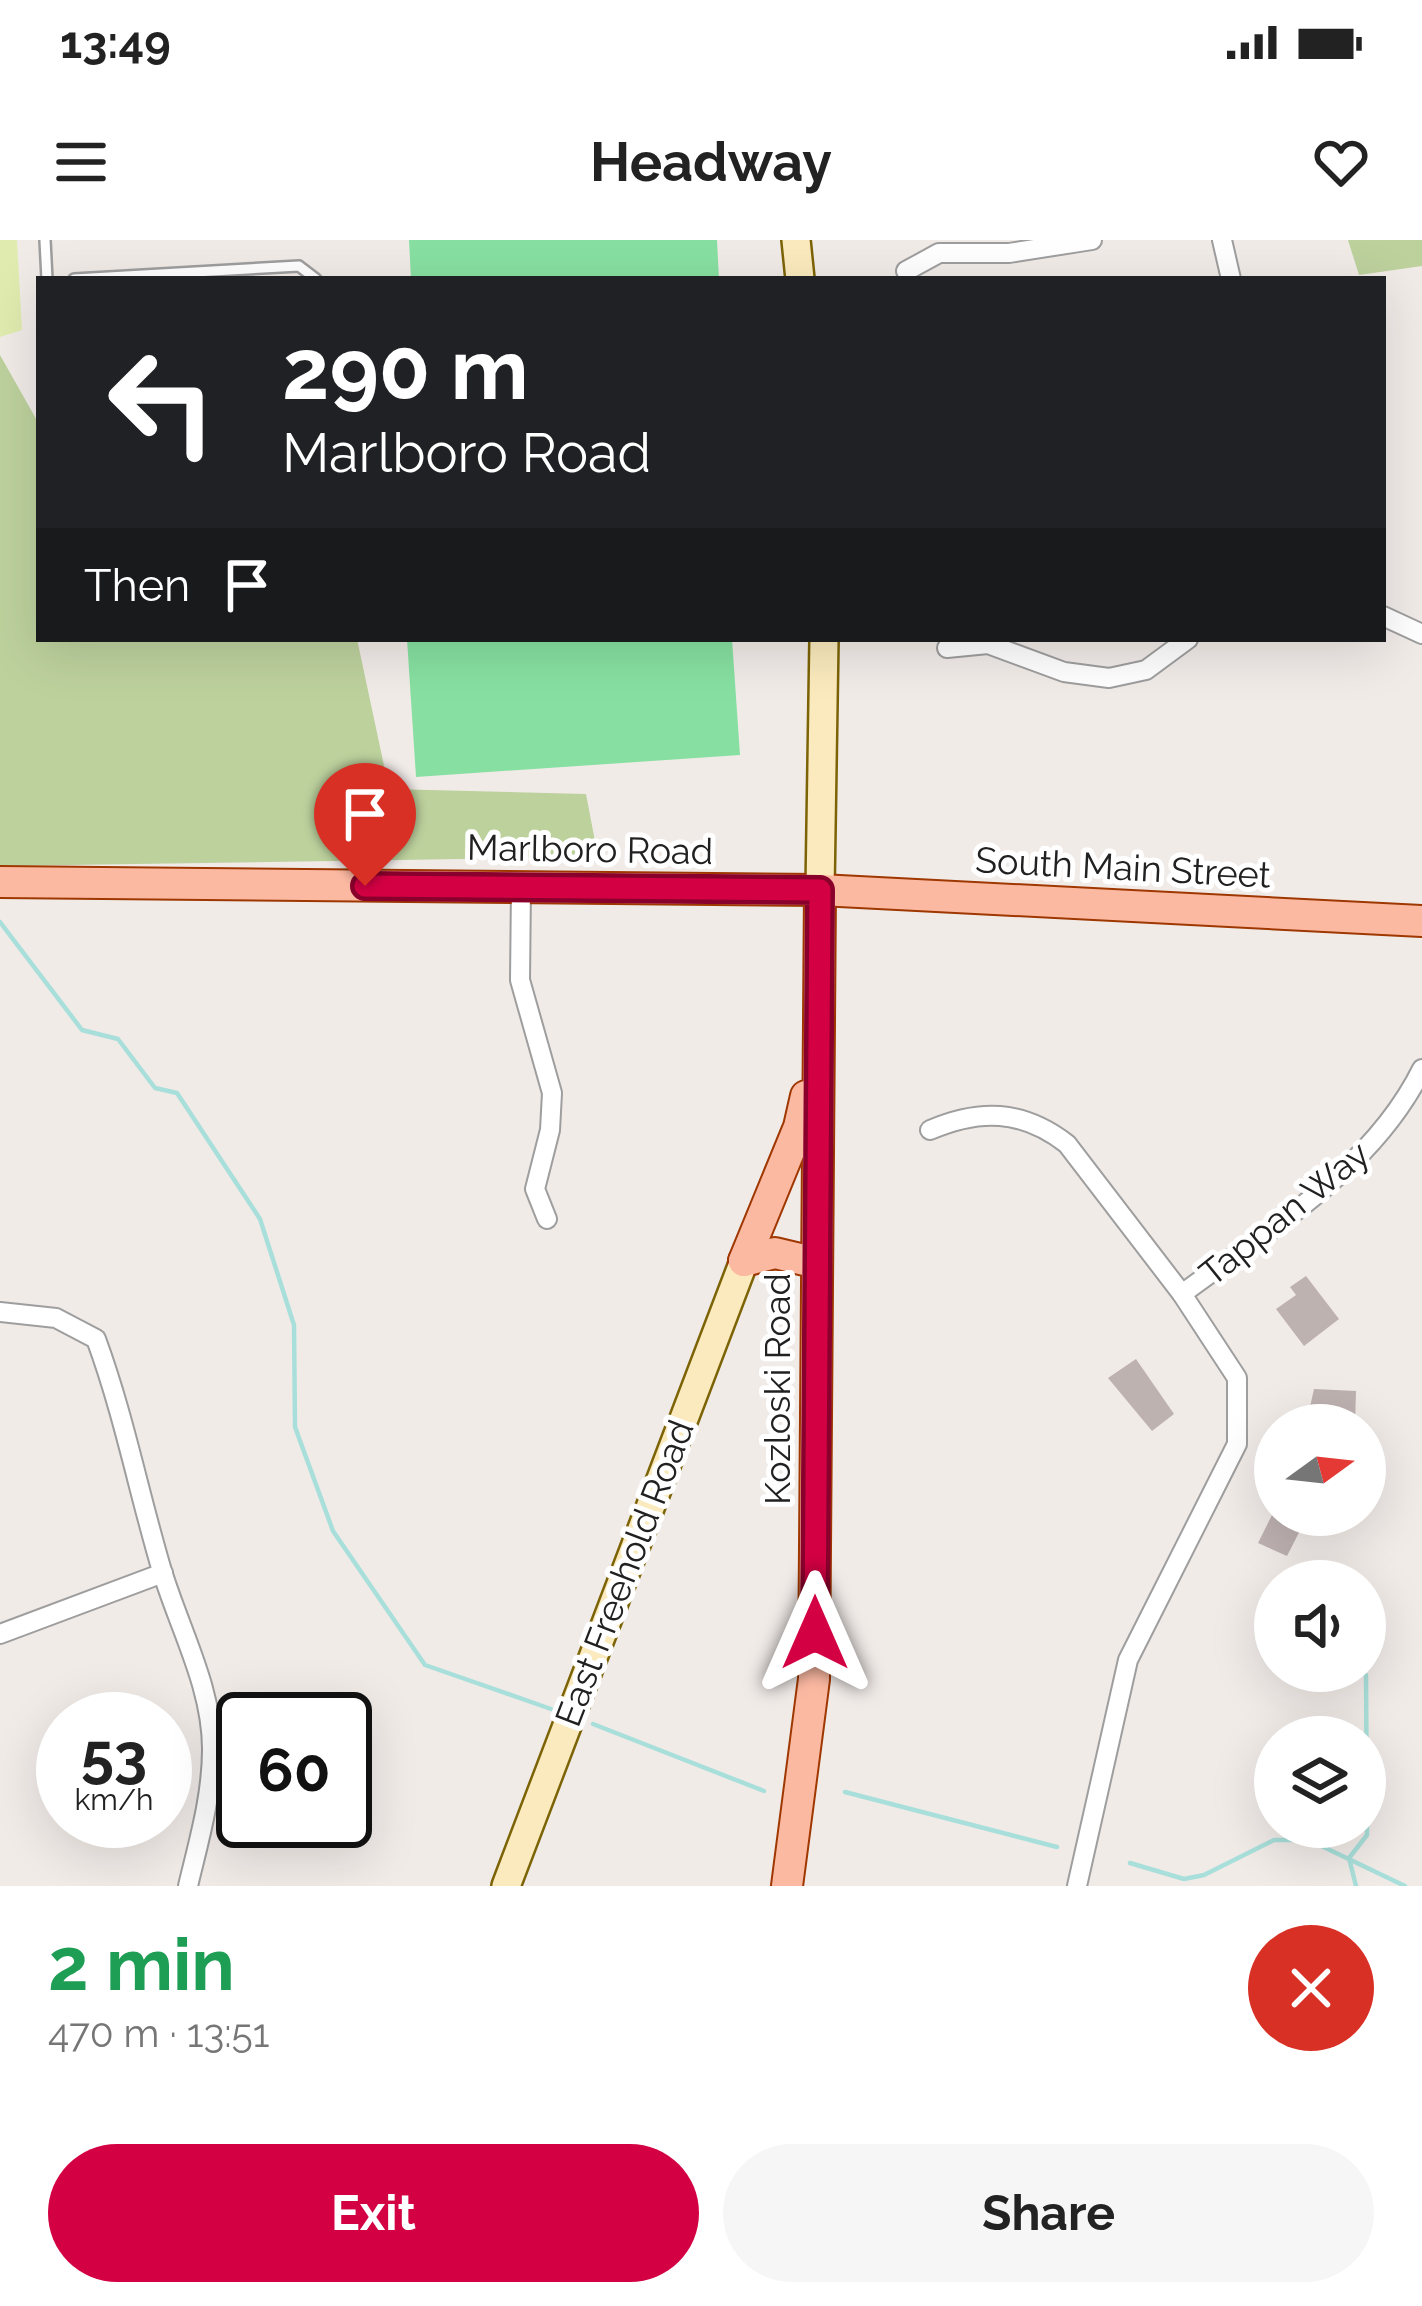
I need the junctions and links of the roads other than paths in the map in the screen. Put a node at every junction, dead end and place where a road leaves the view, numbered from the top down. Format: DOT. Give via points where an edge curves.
graph roads {
  1 [pos="45,240"];
  2 [pos="796,240"];
  3 [pos="1092,240"];
  4 [pos="1222,240"];
  5 [pos="907,271"];
  6 [pos="47,276"];
  7 [pos="126,276"];
  8 [pos="312,276"];
  9 [pos="800,276"];
  10 [pos="1230,276"];
  11 [pos="1386,617"];
  12 [pos="1422,634"];
  13 [pos="824,642"];
  14 [pos="1184,642"];
  15 [pos="947,648"];
  16 [pos="0,882"];
  17 [pos="521,887"];
  18 [pos="820,890"];
  19 [pos="1422,922"];
  20 [pos="817,1043"];
  21 [pos="1422,1069"];
  22 [pos="930,1130"];
  23 [pos="547,1219"];
  24 [pos="744,1261"];
  25 [pos="817,1263"];
  26 [pos="1182,1294"];
  27 [pos="0,1312"];
  28 [pos="163,1573"];
  29 [pos="0,1634"];
  30 [pos="188,1886"];
  31 [pos="506,1886"];
  32 [pos="787,1886"];
  33 [pos="1077,1886"];
  1 -- 6 [label="lane"];
  2 -- 9 [label="street"];
  3 -- 5 [label="street" via="939,253"];
  4 -- 10 [label="street"];
  7 -- 8 [label="lane" via="299,266"];
  11 -- 12 [label="street"];
  13 -- 18 [label="street"];
  14 -- 15 [label="street" via="1146,670 1109,678 1064,672 988,644"];
  16 -- 17 [label="main road, Marlboro Road"];
  17 -- 18 [label="main road, Marlboro Road"];
  17 -- 23 [label="street" via="520,980 552,1093 535,1189"];
  18 -- 19 [label="main road, South Main Street"];
  18 -- 20 [label="main road, Kozloski Road"];
  20 -- 24 [label="main road" via="799,1127"];
  20 -- 25 [label="main road, Kozloski Road"];
  21 -- 26 [label="street, Tappan Way" via="1389,1127 1359,1159"];
  22 -- 26 [label="street" via="966,1114 1050,1131 1082,1160"];
  24 -- 25 [label="main road" via="775,1253"];
  24 -- 31 [label="street, East Freehold Road"];
  25 -- 32 [label="main road, Kozloski Road" via="814,1679"];
  26 -- 33 [label="street" via="1237,1378 1237,1444 1128,1660"];
  27 -- 28 [label="street" via="56,1318 96,1339"];
  28 -- 29 [label="street"];
  28 -- 30 [label="street" via="206,1698 212,1745"];
}
